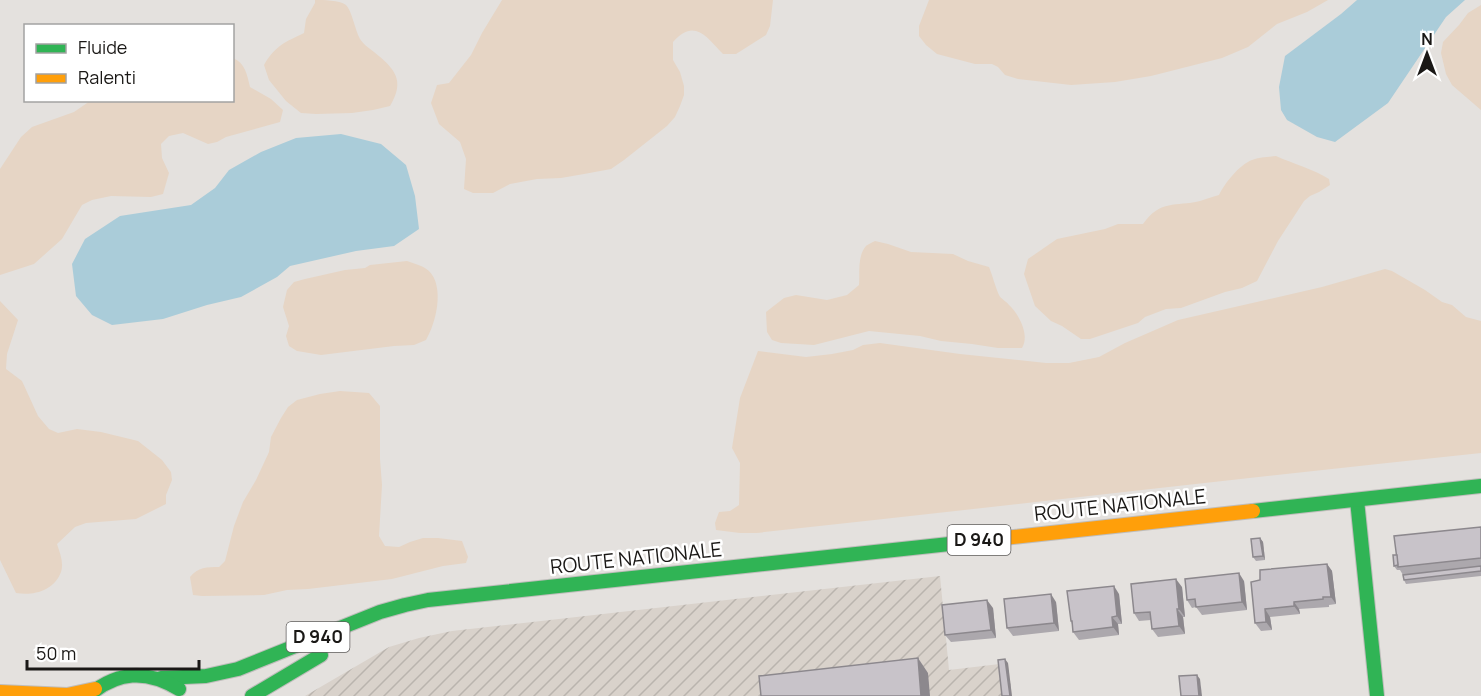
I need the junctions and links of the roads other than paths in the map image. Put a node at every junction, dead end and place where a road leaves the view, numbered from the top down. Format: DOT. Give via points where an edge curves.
graph roads {
  1 [pos="1481,486"];
  2 [pos="1357,500"];
  3 [pos="476,596"];
  4 [pos="360,634"];
  5 [pos="332,649"];
  6 [pos="161,678"];
  7 [pos="0,692"];
  8 [pos="91,693"];
  9 [pos="187,696"];
  10 [pos="252,696"];
  11 [pos="1377,696"];
  1 -- 2 [label="main road, ROUTE NATIONALE / D 940"];
  2 -- 3 [label="main road, ROUTE NATIONALE / D 940"];
  2 -- 11 [label="main road"];
  3 -- 4 [label="main road, D 940" via="421,609"];
  3 -- 6 [label="main road, D 940" via="400,605 218,675"];
  5 -- 10 [label="main road, D 940"];
  6 -- 8 [label="main road" via="126,675"];
  6 -- 9 [label="main road"];
  7 -- 8 [label="main road"];
}
